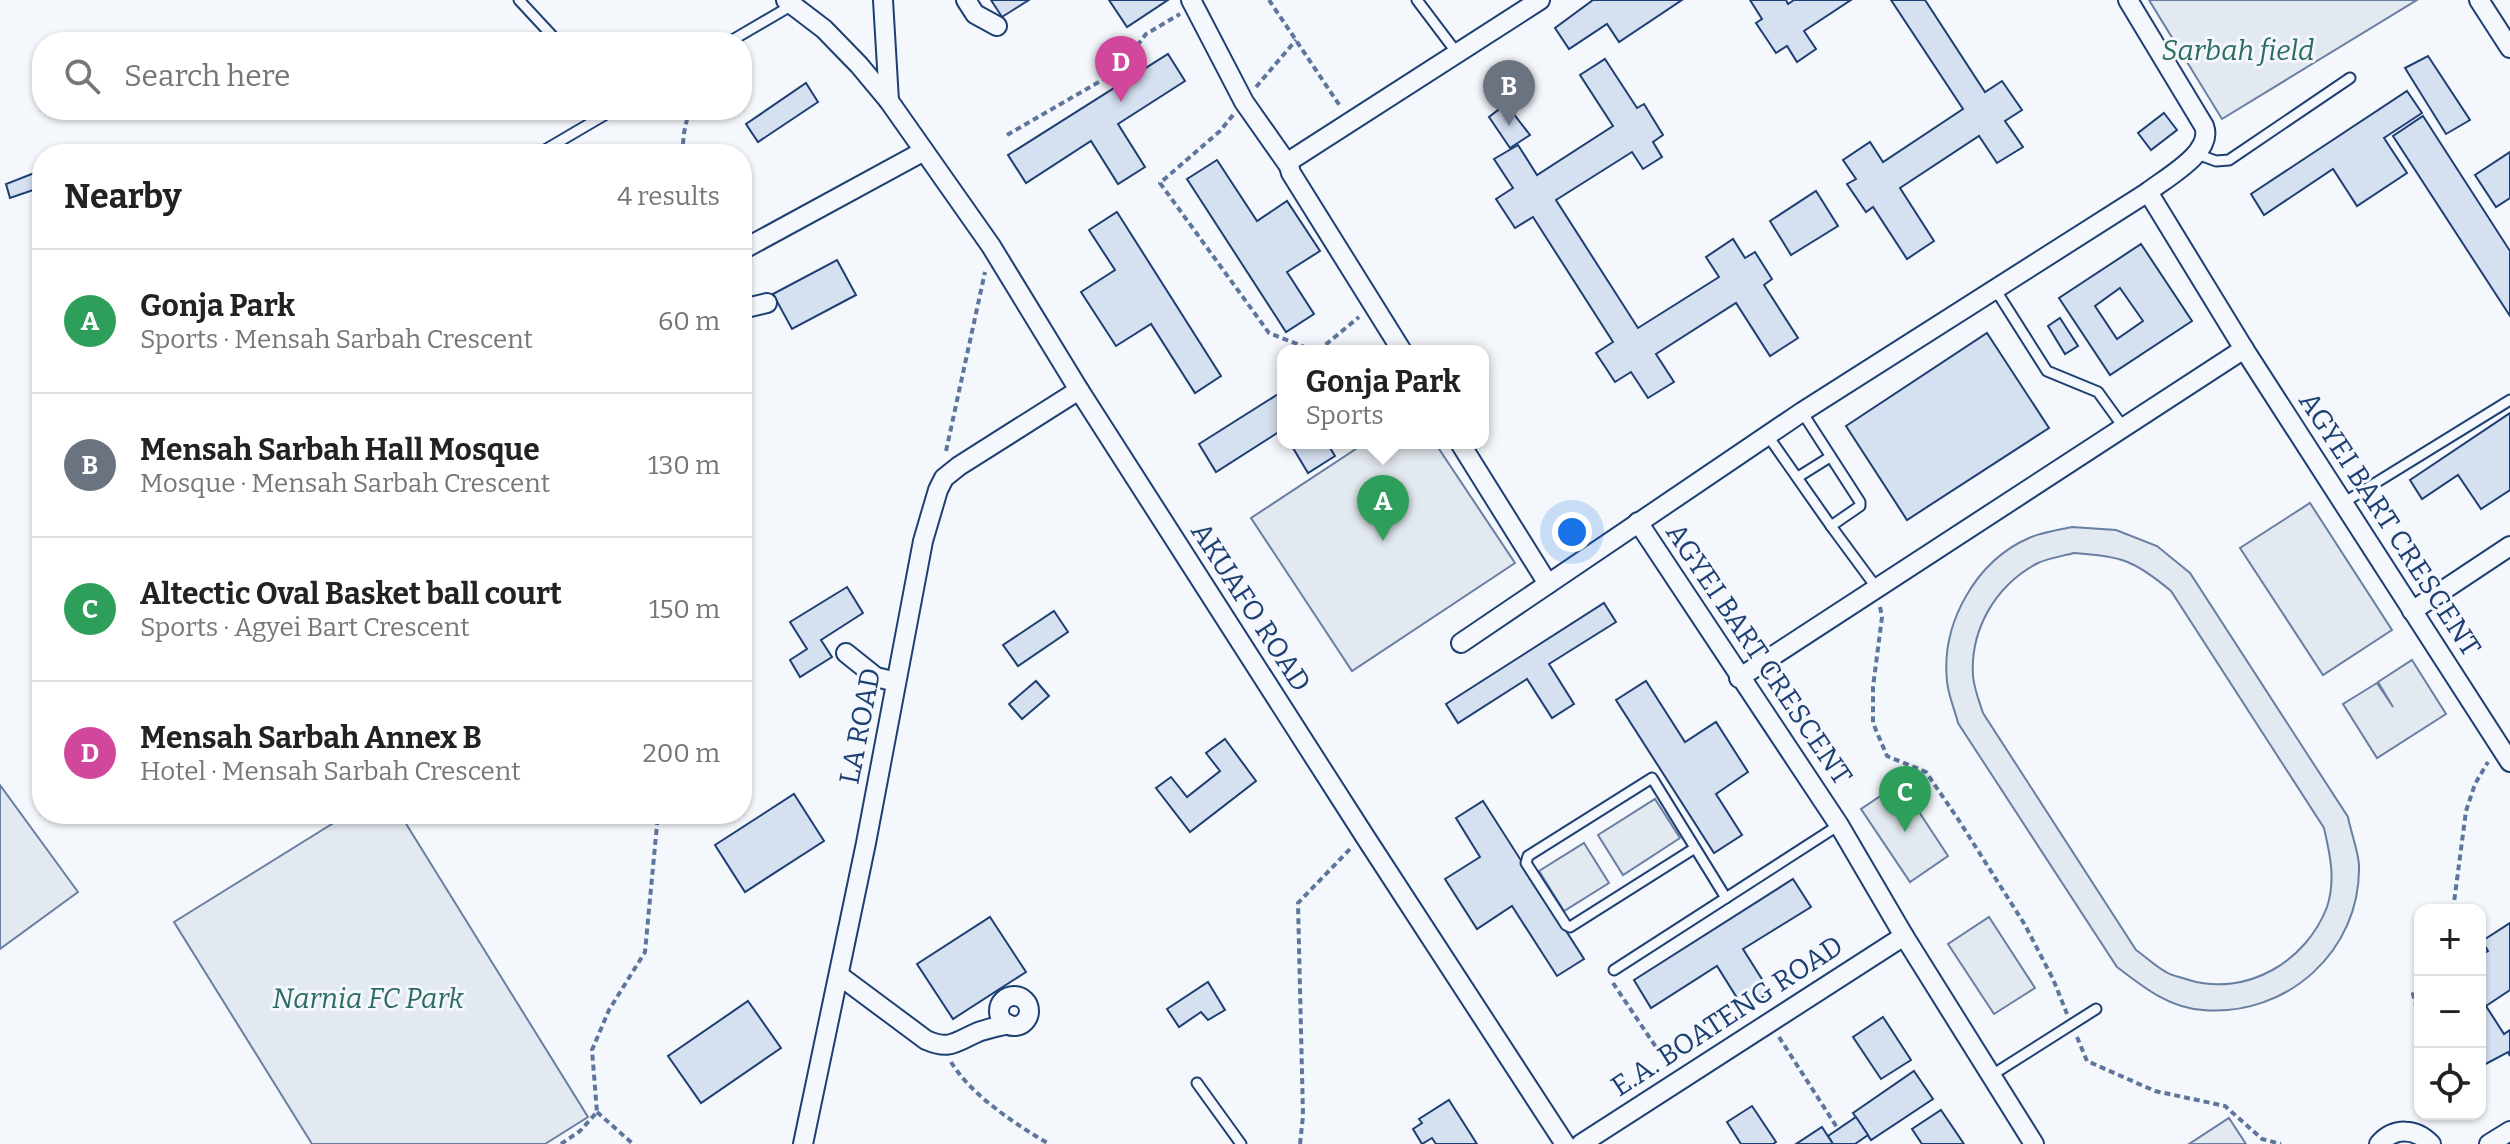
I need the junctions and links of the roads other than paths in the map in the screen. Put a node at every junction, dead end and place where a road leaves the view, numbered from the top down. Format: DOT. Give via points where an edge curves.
graph roads {
  1 [pos="519,0"];
  2 [pos="883,0"];
  3 [pos="966,0"];
  4 [pos="1417,0"];
  5 [pos="1540,0"];
  6 [pos="2128,0"];
  7 [pos="2479,0"];
  8 [pos="790,2"];
  9 [pos="1192,3"];
  10 [pos="997,26"];
  11 [pos="549,32"];
  12 [pos="744,32"];
  13 [pos="2510,48"];
  14 [pos="1457,53"];
  15 [pos="2350,78"];
  16 [pos="889,101"];
  17 [pos="596,120"];
  18 [pos="555,144"];
  19 [pos="924,151"];
  20 [pos="2197,154"];
  21 [pos="1289,166"];
  22 [pos="2148,192"];
  23 [pos="752,245"];
  24 [pos="1994,288"];
  25 [pos="767,303"];
  26 [pos="752,307"];
  27 [pos="1398,345"];
  28 [pos="2244,349"];
  29 [pos="1079,390"];
  30 [pos="2510,400"];
  31 [pos="1802,412"];
  32 [pos="2124,428"];
  33 [pos="1768,436"];
  34 [pos="1464,449"];
  35 [pos="1830,457"];
  36 [pos="1798,477"];
  37 [pos="2343,503"];
  38 [pos="1638,522"];
  39 [pos="1831,526"];
  40 [pos="2510,546"];
  41 [pos="1548,584"];
  42 [pos="1876,587"];
  43 [pos="2412,611"];
  44 [pos="1461,643"];
  45 [pos="846,653"];
  46 [pos="1739,678"];
  47 [pos="896,682"];
  48 [pos="2510,762"];
  49 [pos="1839,825"];
  50 [pos="1695,848"];
  51 [pos="1726,898"];
  52 [pos="1904,936"];
  53 [pos="1614,970"];
  54 [pos="840,976"];
  55 [pos="2096,1009"];
  56 [pos="1008,1024"];
  57 [pos="1992,1075"];
  58 [pos="1197,1083"];
  59 [pos="2510,1131"];
  60 [pos="803,1144"];
  61 [pos="1241,1144"];
  62 [pos="1565,1144"];
  63 [pos="1581,1144"];
  64 [pos="2034,1144"];
  65 [pos="2379,1144"];
  66 [pos="2431,1144"];
  67 [pos="2489,1144"];
  1 -- 11 [label="lane"];
  2 -- 16 [label="street"];
  3 -- 10 [label="street" via="975,14"];
  4 -- 14 [label="lane"];
  5 -- 14 [label="street"];
  6 -- 20 [label="street" via="2204,126 2206,141"];
  7 -- 13 [label="street"];
  8 -- 12 [label="lane"];
  8 -- 16 [label="street, AKUAFO ROAD" via="824,29"];
  9 -- 21 [label="street" via="1244,102"];
  14 -- 21 [label="street"];
  15 -- 20 [label="lane" via="2229,160"];
  16 -- 19 [label="street, AKUAFO ROAD"];
  17 -- 18 [label="lane"];
  19 -- 23 [label="street"];
  19 -- 29 [label="street, AKUAFO ROAD" via="991,246"];
  20 -- 22 [label="street"];
  21 -- 27 [label="street"];
  22 -- 24 [label="street"];
  22 -- 28 [label="street, AGYEI BART CRESCENT"];
  24 -- 31 [label="street"];
  24 -- 32 [label="lane" via="2047,371 2098,392"];
  25 -- 26 [label="street"];
  28 -- 32 [label="street"];
  28 -- 37 [label="street, AGYEI BART CRESCENT"];
  29 -- 47 [label="street, LA ROAD" via="944,478 923,541"];
  29 -- 62 [label="street, AKUAFO ROAD"];
  30 -- 37 [label="lane"];
  31 -- 33 [label="street"];
  31 -- 35 [label="lane"];
  32 -- 42 [label="street"];
  33 -- 36 [label="lane"];
  33 -- 38 [label="street"];
  34 -- 41 [label="street"];
  35 -- 36 [label="lane"];
  35 -- 39 [label="lane" via="1860,502"];
  36 -- 39 [label="lane"];
  37 -- 43 [label="street, AGYEI BART CRESCENT"];
  38 -- 41 [label="street"];
  38 -- 46 [label="street, AGYEI BART CRESCENT"];
  39 -- 42 [label="lane"];
  40 -- 43 [label="street"];
  41 -- 44 [label="street"];
  42 -- 46 [label="street"];
  43 -- 48 [label="street, AGYEI BART CRESCENT"];
  45 -- 47 [label="street" via="876,677"];
  46 -- 49 [label="street, AGYEI BART CRESCENT"];
  47 -- 54 [label="street, LA ROAD"];
  49 -- 51 [label="lane"];
  49 -- 52 [label="street, AGYEI BART CRESCENT"];
  50 -- 50 [label="lane" via="1652,778 1528,856 1526,863 1570,927"];
  50 -- 51 [label="lane"];
  51 -- 53 [label="lane"];
  52 -- 57 [label="street, AGYEI BART CRESCENT"];
  52 -- 63 [label="street, E.A. BOATENG ROAD"];
  54 -- 56 [label="street" via="941,1046"];
  54 -- 60 [label="street, LA ROAD"];
  55 -- 57 [label="lane"];
  57 -- 64 [label="street, AGYEI BART CRESCENT"];
  58 -- 61 [label="lane"];
  59 -- 67 [label="street"];
  65 -- 66 [label="street" via="2403,1131"];
}
